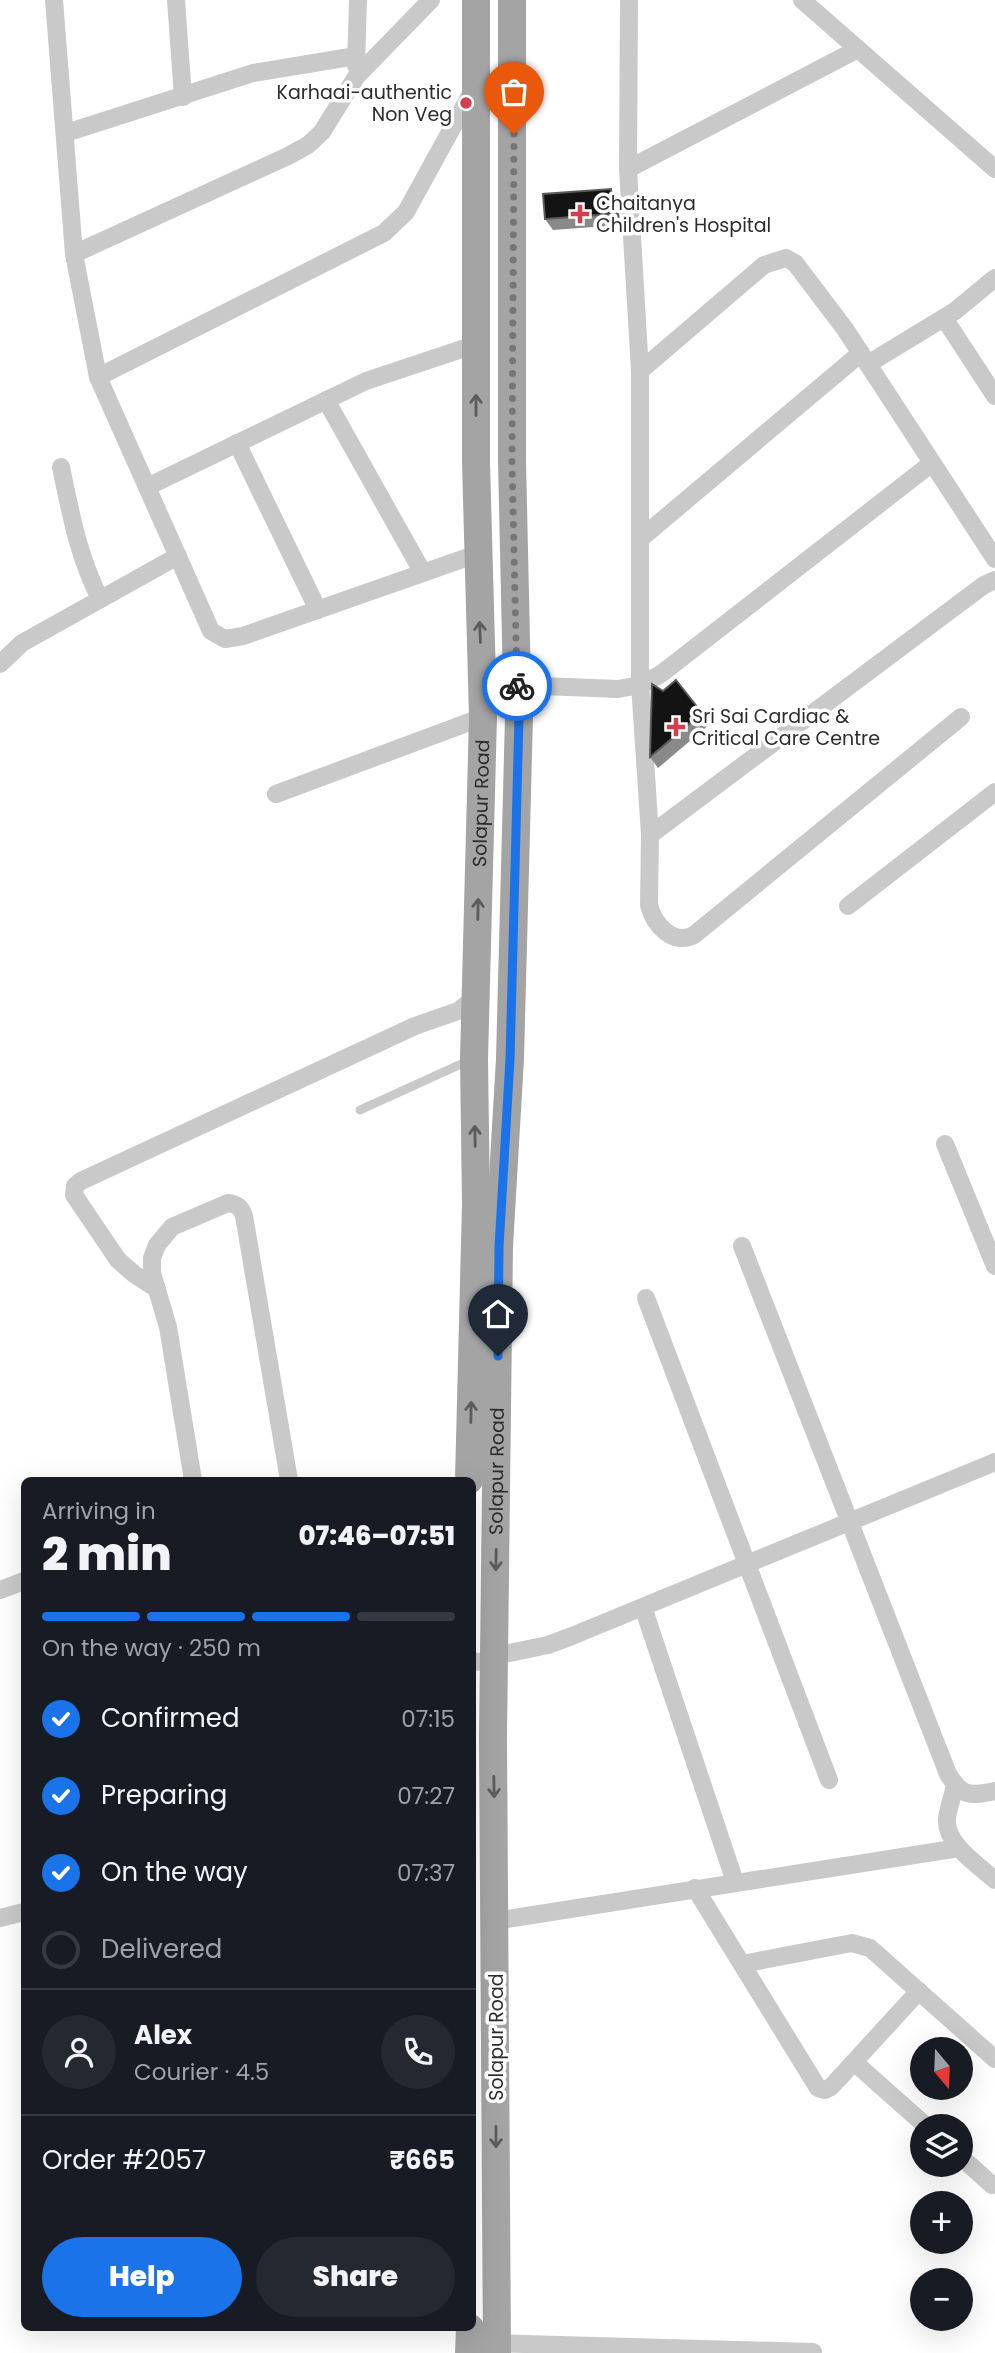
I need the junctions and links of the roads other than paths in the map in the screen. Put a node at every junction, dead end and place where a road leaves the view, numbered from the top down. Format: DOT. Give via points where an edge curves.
graph roads {
  1 [pos="54,0"];
  2 [pos="176,0"];
  3 [pos="358,0"];
  4 [pos="431,0"];
  5 [pos="476,0"];
  6 [pos="512,0"];
  7 [pos="629,0"];
  8 [pos="802,0"];
  9 [pos="858,49"];
  10 [pos="356,56"];
  11 [pos="356,76"];
  12 [pos="477,81"];
  13 [pos="183,97"];
  14 [pos="66,133"];
  15 [pos="628,169"];
  16 [pos="995,169"];
  17 [pos="74,254"];
  18 [pos="995,278"];
  19 [pos="944,318"];
  20 [pos="477,344"];
  21 [pos="865,359"];
  22 [pos="640,371"];
  23 [pos="98,377"];
  24 [pos="995,396"];
  25 [pos="326,400"];
  26 [pos="237,443"];
  27 [pos="932,463"];
  28 [pos="61,467"];
  29 [pos="147,487"];
  30 [pos="640,539"];
  31 [pos="477,554"];
  32 [pos="178,556"];
  33 [pos="995,559"];
  34 [pos="423,573"];
  35 [pos="995,580"];
  36 [pos="100,599"];
  37 [pos="318,610"];
  38 [pos="0,664"];
  39 [pos="517,685"];
  40 [pos="640,685"];
  41 [pos="483,716"];
  42 [pos="961,717"];
  43 [pos="995,792"];
  44 [pos="276,794"];
  45 [pos="650,835"];
  46 [pos="848,906"];
  47 [pos="476,997"];
  48 [pos="474,1059"];
  49 [pos="360,1110"];
  50 [pos="945,1144"];
  51 [pos="489,1205"];
  52 [pos="487,1246"];
  53 [pos="742,1246"];
  54 [pos="995,1266"];
  55 [pos="646,1298"];
  56 [pos="161,1302"];
  57 [pos="995,1462"];
  58 [pos="192,1477"];
  59 [pos="288,1477"];
  60 [pos="469,1477"];
  61 [pos="849,1522"];
  62 [pos="747,1564"];
  63 [pos="21,1582"];
  64 [pos="0,1590"];
  65 [pos="643,1607"];
  66 [pos="484,1659"];
  67 [pos="829,1780"];
  68 [pos="955,1785"];
  69 [pos="995,1791"];
  70 [pos="959,1848"];
  71 [pos="995,1880"];
  72 [pos="735,1882"];
  73 [pos="695,1888"];
  74 [pos="21,1913"];
  75 [pos="0,1918"];
  76 [pos="495,1921"];
  77 [pos="742,1964"];
  78 [pos="919,1991"];
  79 [pos="995,2059"];
  80 [pos="854,2062"];
  81 [pos="912,2114"];
  82 [pos="973,2168"];
  83 [pos="992,2185"];
  84 [pos="480,2344"];
  85 [pos="813,2353"];
  1 -- 14 [label="street"];
  2 -- 13 [label="street"];
  3 -- 10 [label="street"];
  4 -- 11 [label="street"];
  5 -- 12 [label="main road, Solapur Road"];
  6 -- 39 [label="main road, Solapur Road"];
  7 -- 15 [label="street"];
  8 -- 9 [label="street"];
  9 -- 15 [label="street"];
  9 -- 16 [label="street"];
  10 -- 11 [label="street"];
  10 -- 13 [label="street" via="253,73"];
  11 -- 17 [label="street" via="322,132 308,145"];
  12 -- 20 [label="main road, Solapur Road"];
  12 -- 23 [label="street" via="406,212 384,233"];
  13 -- 14 [label="street"];
  14 -- 17 [label="street"];
  15 -- 22 [label="street"];
  17 -- 23 [label="street"];
  18 -- 19 [label="street"];
  19 -- 21 [label="street"];
  19 -- 24 [label="street"];
  20 -- 25 [label="street" via="389,372"];
  31 -- 20 [label="main road, Solapur Road, one-way"];
  21 -- 22 [label="street" via="795,263 786,258 764,265"];
  21 -- 27 [label="street"];
  21 -- 30 [label="street"];
  22 -- 30 [label="street"];
  23 -- 29 [label="street"];
  25 -- 26 [label="street"];
  25 -- 34 [label="street"];
  26 -- 29 [label="street"];
  26 -- 37 [label="street"];
  27 -- 33 [label="street"];
  27 -- 40 [label="street" via="661,674"];
  28 -- 36 [label="street" via="77,544"];
  29 -- 32 [label="street"];
  30 -- 40 [label="street"];
  31 -- 34 [label="street"];
  41 -- 31 [label="main road, Solapur Road, one-way"];
  32 -- 36 [label="street"];
  32 -- 37 [label="street" via="211,631 225,639"];
  34 -- 37 [label="street"];
  35 -- 45 [label="street"];
  36 -- 38 [label="street" via="22,643"];
  39 -- 40 [label="street" via="618,689"];
  39 -- 51 [label="main road, Solapur Road" via="512,998"];
  40 -- 45 [label="street"];
  41 -- 44 [label="street"];
  47 -- 41 [label="main road, Solapur Road, one-way"];
  42 -- 45 [label="street" via="687,939 673,937 651,915"];
  43 -- 46 [label="street"];
  47 -- 48 [label="main road, Solapur Road"];
  47 -- 56 [label="street" via="458,1011 415,1026 75,1186 74,1195 118,1260"];
  48 -- 49 [label="lane"];
  51 -- 48 [label="main road, Solapur Road, one-way"];
  50 -- 54 [label="street"];
  51 -- 52 [label="main road, Solapur Road"];
  60 -- 52 [label="main road, Solapur Road, one-way"];
  52 -- 66 [label="main road, Solapur Road, one-way"];
  53 -- 61 [label="street"];
  55 -- 62 [label="street"];
  56 -- 58 [label="street"];
  56 -- 59 [label="street" via="152,1258 164,1235 172,1227 228,1203 236,1204 242,1209"];
  57 -- 61 [label="street"];
  61 -- 62 [label="street"];
  61 -- 68 [label="street"];
  62 -- 65 [label="street"];
  62 -- 67 [label="street"];
  63 -- 64 [label="street"];
  65 -- 66 [label="street" via="548,1645"];
  65 -- 72 [label="street"];
  66 -- 76 [label="main road, Solapur Road, one-way" via="493,1737"];
  68 -- 69 [label="street" via="971,1795"];
  68 -- 70 [label="street" via="947,1821"];
  70 -- 71 [label="street"];
  70 -- 72 [label="street"];
  72 -- 73 [label="street"];
  73 -- 76 [label="street"];
  73 -- 77 [label="street"];
  74 -- 75 [label="street"];
  76 -- 84 [label="main road, Solapur Road, one-way"];
  77 -- 78 [label="street" via="861,1944"];
  77 -- 80 [label="street" via="818,2088 831,2087"];
  78 -- 79 [label="street"];
  78 -- 80 [label="street"];
  80 -- 81 [label="street"];
  82 -- 83 [label="street"];
  84 -- 85 [label="street"];
}
